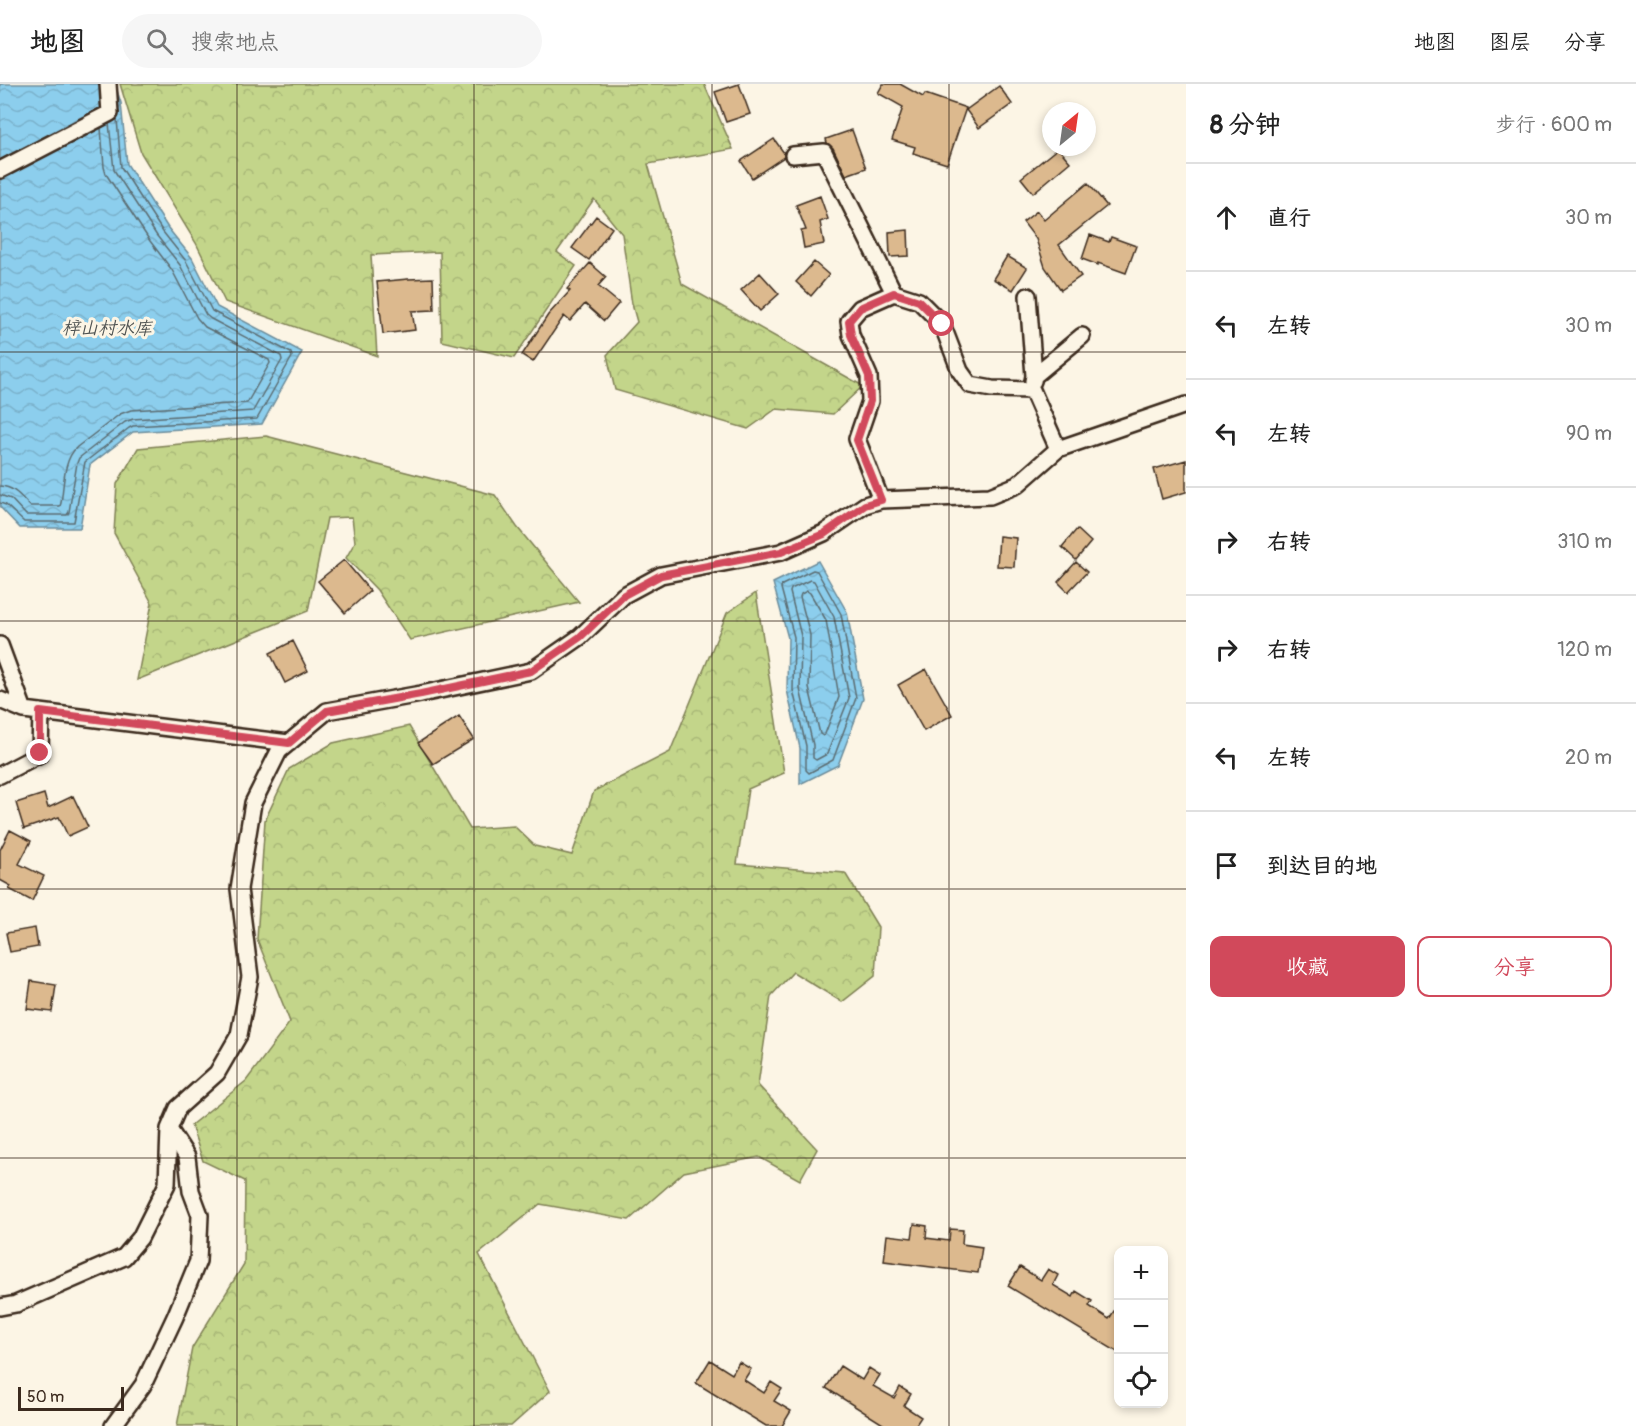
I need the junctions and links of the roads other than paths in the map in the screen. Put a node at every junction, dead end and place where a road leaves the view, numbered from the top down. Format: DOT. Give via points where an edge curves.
graph roads {
  1 [pos="108,84"];
  2 [pos="793,155"];
  3 [pos="0,170"];
  4 [pos="894,293"];
  5 [pos="1028,296"];
  6 [pos="1082,336"];
  7 [pos="1033,383"];
  8 [pos="1186,405"];
  9 [pos="1058,449"];
  10 [pos="881,500"];
  11 [pos="0,645"];
  12 [pos="0,700"];
  13 [pos="24,710"];
  14 [pos="40,712"];
  15 [pos="289,743"];
  16 [pos="0,775"];
  17 [pos="169,1129"];
  18 [pos="0,1307"];
  19 [pos="113,1426"];
  1 -- 3 [label="street" via="110,113"];
  2 -- 4 [label="street" via="824,152"];
  4 -- 7 [label="street" via="919,301 942,324 969,385 992,389"];
  4 -- 10 [label="street" via="860,308 849,321 869,376 870,401 857,440"];
  5 -- 7 [label="street"];
  6 -- 7 [label="street"];
  7 -- 9 [label="street"];
  8 -- 9 [label="street"];
  9 -- 10 [label="street" via="1017,485 990,495"];
  10 -- 15 [label="street" via="865,505 824,534 781,552 661,575 624,595 580,637 531,671 327,711"];
  11 -- 13 [label="street"];
  12 -- 13 [label="street"];
  13 -- 14 [label="street"];
  14 -- 15 [label="street"];
  14 -- 16 [label="street" via="40,753"];
  15 -- 17 [label="street" via="279,751 253,803 239,889 250,977 239,1035 217,1072 178,1108"];
  17 -- 18 [label="street" via="167,1184 140,1238 124,1257 16,1304"];
  17 -- 19 [label="street" via="187,1157 191,1191 200,1215 198,1261 143,1385"];
}
